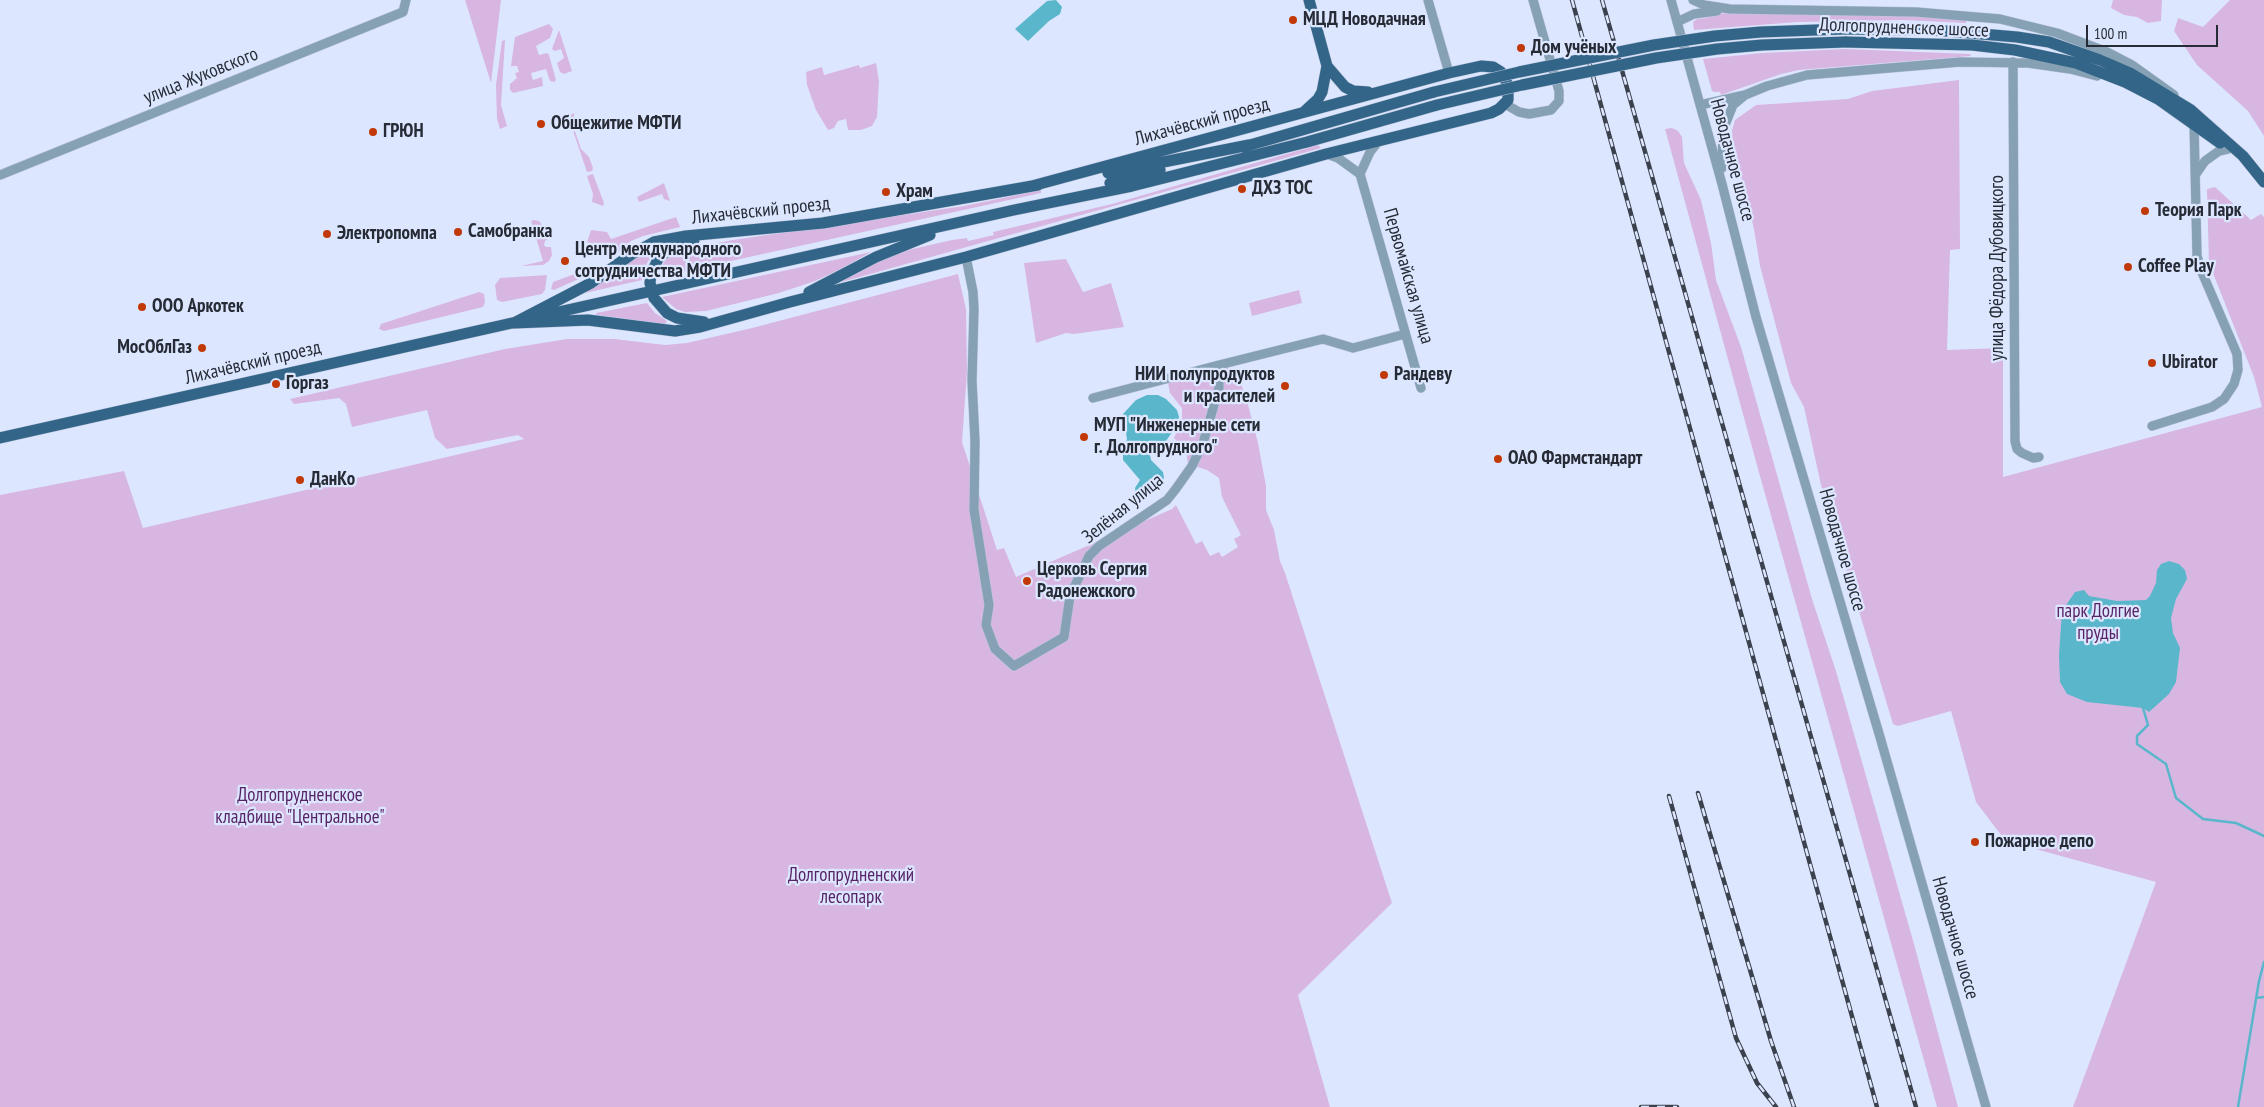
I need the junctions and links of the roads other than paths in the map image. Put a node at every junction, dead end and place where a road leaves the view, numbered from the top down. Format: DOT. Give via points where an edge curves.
graph roads {
  1 [pos="406,0"];
  2 [pos="1309,0"];
  3 [pos="1428,0"];
  4 [pos="1533,0"];
  5 [pos="1671,0"];
  6 [pos="1693,0"];
  7 [pos="1730,9"];
  8 [pos="1677,22"];
  9 [pos="2013,62"];
  10 [pos="1326,66"];
  11 [pos="1449,73"];
  12 [pos="1380,91"];
  13 [pos="1745,95"];
  14 [pos="2158,99"];
  15 [pos="1505,104"];
  16 [pos="1700,105"];
  17 [pos="2191,110"];
  18 [pos="1301,114"];
  19 [pos="2194,123"];
  20 [pos="1302,131"];
  21 [pos="1307,142"];
  22 [pos="1378,142"];
  23 [pos="1249,145"];
  24 [pos="2228,149"];
  25 [pos="1326,154"];
  26 [pos="1360,174"];
  27 [pos="0,175"];
  28 [pos="2195,176"];
  29 [pos="2264,183"];
  30 [pos="1722,184"];
  31 [pos="1032,186"];
  32 [pos="1014,210"];
  33 [pos="957,223"];
  34 [pos="712,234"];
  35 [pos="966,257"];
  36 [pos="652,292"];
  37 [pos="790,302"];
  38 [pos="514,322"];
  39 [pos="713,323"];
  40 [pos="1405,334"];
  41 [pos="1219,365"];
  42 [pos="1421,388"];
  43 [pos="1092,398"];
  44 [pos="2152,426"];
  45 [pos="0,438"];
  46 [pos="2039,457"];
  47 [pos="1986,1107"];
  1 -- 27 [label="street, улица Жуковского" via="404,12"];
  2 -- 10 [label="main road"];
  3 -- 11 [label="street"];
  4 -- 15 [label="street" via="1559,96 1556,106 1541,113 1519,112"];
  5 -- 8 [label="street, Новодачное шоссе"];
  6 -- 7 [label="street"];
  7 -- 8 [label="street" via="1694,14"];
  7 -- 17 [label="street" via="1916,12 2008,21 2057,33 2107,52 2160,83"];
  8 -- 16 [label="street, Новодачное шоссе"];
  9 -- 13 [label="street" via="1960,62 1807,75"];
  9 -- 14 [label="street" via="2096,75"];
  9 -- 46 [label="street, улица Фёдора Дубовицкого" via="2015,441 2022,453"];
  10 -- 12 [label="main road" via="1345,87 1353,91"];
  10 -- 18 [label="main road" via="1322,92"];
  11 -- 12 [label="main road"];
  11 -- 15 [label="main road" via="1481,66 1493,67 1506,78 1509,93"];
  12 -- 18 [label="main road, Лихачёвский проезд"];
  13 -- 16 [label="street"];
  13 -- 30 [label="street" via="1733,105 1722,130"];
  14 -- 19 [label="main road, Долгопрудненское шоссе"];
  14 -- 21 [label="main road, Долгопрудненское шоссе, bridge" via="2099,70 2046,55 1972,45 1845,42 1762,45 1665,57 1540,81 1437,105"];
  15 -- 22 [label="main road" via="1492,112"];
  16 -- 30 [label="street, Новодачное шоссе"];
  17 -- 20 [label="main road, Долгопрудненское шоссе, bridge" via="2130,73 2049,42 1973,32 1844,28 1761,32 1671,42 1564,62 1434,92"];
  17 -- 29 [label="main road, Долгопрудненское шоссе" via="2243,156"];
  18 -- 31 [label="main road, Лихачёвский проезд"];
  19 -- 24 [label="main road, Долгопрудненское шоссе"];
  19 -- 28 [label="street"];
  20 -- 23 [label="main road, Лихачёвский проезд"];
  21 -- 32 [label="main road, Лихачёвский проезд" via="1141,184"];
  22 -- 25 [label="main road"];
  22 -- 26 [label="street"];
  23 -- 31 [label="main road, Лихачёвский проезд"];
  23 -- 32 [label="main road, Лихачёвский проезд"];
  24 -- 28 [label="street" via="2205,161"];
  24 -- 29 [label="main road, Долгопрудненское шоссе"];
  25 -- 26 [label="street" via="1338,158"];
  25 -- 35 [label="main road"];
  26 -- 40 [label="street, Первомайская улица"];
  28 -- 44 [label="street" via="2197,256 2237,354 2238,370 2224,399 2212,407"];
  30 -- 47 [label="street, Новодачное шоссе" via="1756,317"];
  31 -- 34 [label="main road, Лихачёвский проезд" via="824,223"];
  32 -- 33 [label="main road, Лихачёвский проезд"];
  33 -- 36 [label="main road, Лихачёвский проезд"];
  33 -- 37 [label="main road" via="876,257"];
  34 -- 36 [label="main road" via="682,244 660,257 651,274"];
  34 -- 38 [label="main road, Лихачёвский проезд" via="670,238 642,247 591,283"];
  35 -- 37 [label="main road"];
  35 -- 41 [label="street, Зелёная улица" via="974,309 974,510 990,605 986,625 995,649 1014,666 1064,636 1070,596 1089,556 1167,500 1192,466 1203,442 1219,388"];
  36 -- 38 [label="main road, Лихачёвский проезд"];
  36 -- 39 [label="main road" via="659,306 677,318"];
  37 -- 39 [label="main road, Лихачёвский проезд"];
  38 -- 39 [label="main road, Лихачёвский проезд" via="588,320 675,331"];
  38 -- 45 [label="main road, Лихачёвский проезд"];
  40 -- 41 [label="street" via="1353,348 1323,339"];
  40 -- 42 [label="street, Первомайская улица"];
  41 -- 43 [label="street"];
}
